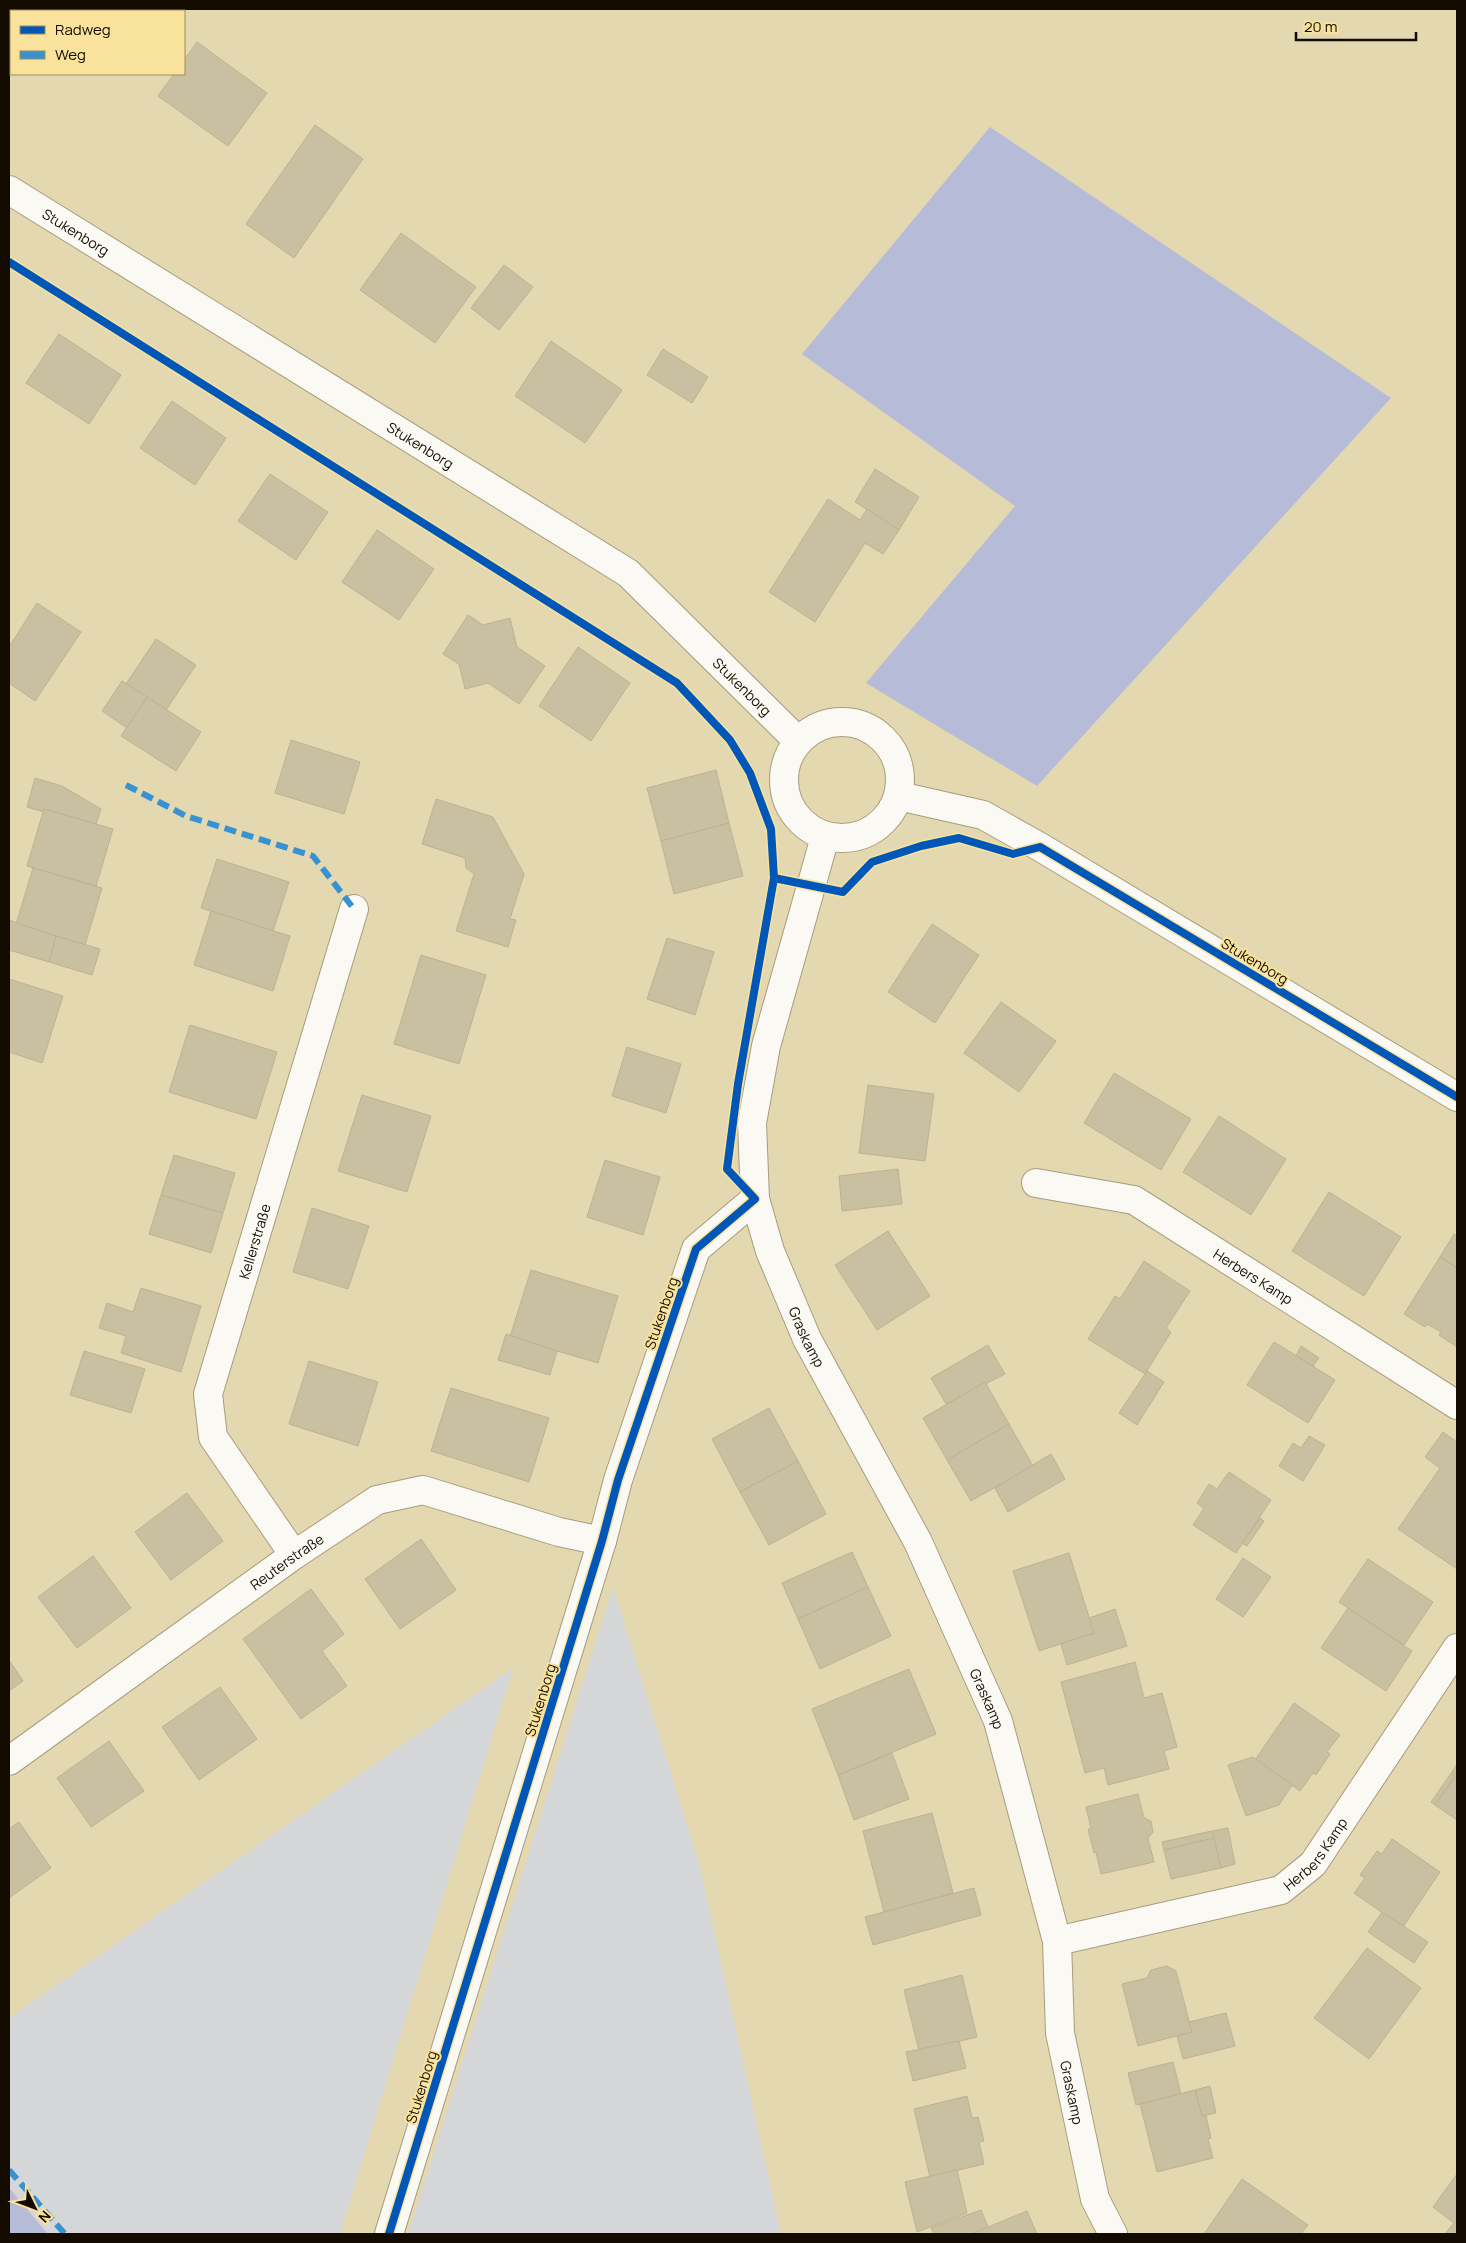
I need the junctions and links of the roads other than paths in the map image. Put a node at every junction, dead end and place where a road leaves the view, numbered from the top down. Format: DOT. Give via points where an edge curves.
graph roads {
  1 [pos="9,190"];
  2 [pos="798,741"];
  3 [pos="899,796"];
  4 [pos="825,837"];
  5 [pos="354,909"];
  6 [pos="1457,1097"];
  7 [pos="1036,1182"];
  8 [pos="755,1198"];
  9 [pos="1457,1405"];
  10 [pos="602,1541"];
  11 [pos="294,1555"];
  12 [pos="1457,1648"];
  13 [pos="9,1761"];
  14 [pos="1057,1941"];
  15 [pos="389,2234"];
  16 [pos="1113,2234"];
  1 -- 2 [label="street, Stukenborg" via="628,573"];
  2 -- 3 [label="street" via="819,726 845,721 870,728 890,745 900,769"];
  2 -- 4 [label="street" via="784,767 785,797 800,822"];
  3 -- 4 [label="street" via="889,817 871,832 848,839"];
  3 -- 6 [label="street, Stukenborg" via="983,815"];
  4 -- 8 [label="street" via="766,1046 752,1123"];
  5 -- 11 [label="street, Kellerstraße" via="208,1394 213,1437"];
  7 -- 9 [label="street, Herbers Kamp" via="1134,1200"];
  8 -- 10 [label="street, Stukenborg" via="696,1249 618,1480"];
  8 -- 14 [label="street, Graskamp" via="770,1251 807,1339 918,1542 998,1721"];
  10 -- 11 [label="street, Reuterstraße" via="559,1532 423,1490 376,1500"];
  10 -- 15 [label="street, Stukenborg"];
  11 -- 13 [label="street, Reuterstraße"];
  12 -- 14 [label="street, Herbers Kamp" via="1313,1864 1281,1890"];
  14 -- 16 [label="street, Graskamp" via="1060,2033 1095,2199"];
}
